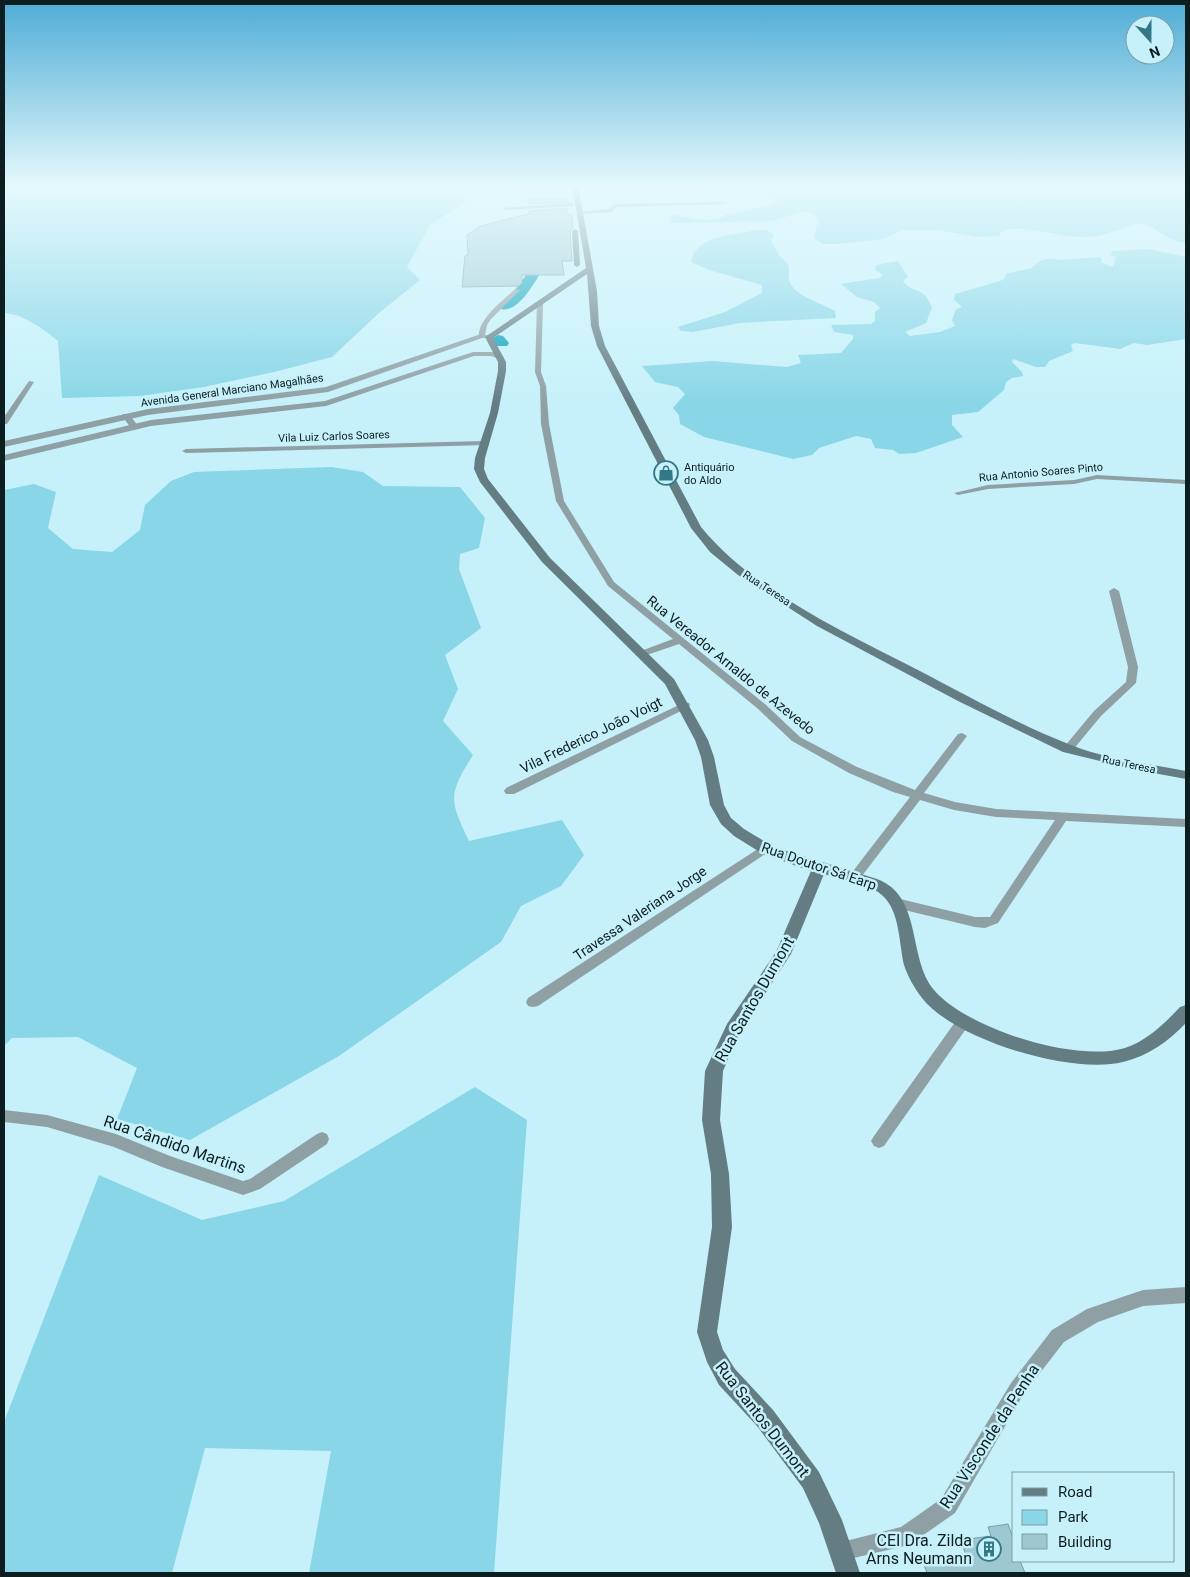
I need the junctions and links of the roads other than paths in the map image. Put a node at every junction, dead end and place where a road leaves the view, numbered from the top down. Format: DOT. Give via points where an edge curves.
graph roads {
  1 [pos="577,259"];
  2 [pos="588,259"];
  3 [pos="578,265"];
  4 [pos="589,267"];
  5 [pos="561,287"];
  6 [pos="516,290"];
  7 [pos="540,303"];
  8 [pos="485,337"];
  9 [pos="498,352"];
  10 [pos="31,382"];
  11 [pos="126,416"];
  12 [pos="4,422"];
  13 [pos="134,426"];
  14 [pos="483,443"];
  15 [pos="4,444"];
  16 [pos="186,451"];
  17 [pos="4,458"];
  18 [pos="1186,482"];
  19 [pos="958,493"];
  20 [pos="1114,591"];
  21 [pos="680,640"];
  22 [pos="641,654"];
  23 [pos="685,705"];
  24 [pos="962,736"];
  25 [pos="1068,749"];
  26 [pos="1186,775"];
  27 [pos="510,791"];
  28 [pos="917,795"];
  29 [pos="1060,821"];
  30 [pos="1186,823"];
  31 [pos="764,849"];
  32 [pos="820,867"];
  33 [pos="859,872"];
  34 [pos="896,904"];
  35 [pos="533,1002"];
  36 [pos="1186,1012"];
  37 [pos="963,1022"];
  38 [pos="4,1116"];
  39 [pos="322,1139"];
  40 [pos="879,1141"];
  41 [pos="1186,1295"];
  42 [pos="841,1551"];
  43 [pos="848,1573"];
  1 -- 3 [label="main road"];
  2 -- 4 [label="main road, Rua Teresa"];
  3 -- 4 [label="main road"];
  3 -- 5 [label="main road"];
  4 -- 5 [label="main road"];
  4 -- 25 [label="main road, Rua Teresa" via="595,326 601,346 696,528 714,550 742,573 821,624"];
  5 -- 7 [label="main road"];
  6 -- 8 [label="street" via="484,324"];
  7 -- 8 [label="main road"];
  7 -- 21 [label="street, Rua Vereador Arnaldo de Azevedo" via="538,372 543,386 545,424 560,501 611,584"];
  8 -- 9 [label="main road"];
  8 -- 11 [label="street, Avenida General Marciano Magalhães" via="328,389"];
  9 -- 13 [label="street, Avenida General Marciano Magalhães" via="472,354 326,403"];
  9 -- 14 [label="main road, Rua Doutor Sá Earp" via="502,362 501,380"];
  10 -- 12 [label="street"];
  11 -- 13 [label="street"];
  11 -- 15 [label="street, Avenida General Marciano Magalhães"];
  13 -- 17 [label="street, Avenida General Marciano Magalhães"];
  14 -- 16 [label="street, Vila Luiz Carlos Soares"];
  14 -- 22 [label="main road, Rua Doutor Sá Earp" via="479,469 483,480 506,511 546,560"];
  18 -- 19 [label="street, Rua Antonio Soares Pinto" via="1096,477 1074,482 988,486"];
  20 -- 25 [label="street" via="1133,668 1131,683 1105,705"];
  21 -- 22 [label="street"];
  21 -- 28 [label="street, Rua Vereador Arnaldo de Azevedo" via="796,739 853,770"];
  22 -- 23 [label="main road, Rua Doutor Sá Earp" via="670,682"];
  23 -- 27 [label="street, Vila Frederico João Voigt"];
  23 -- 31 [label="main road, Rua Doutor Sá Earp" via="705,749 724,820"];
  24 -- 28 [label="street"];
  25 -- 26 [label="main road, Rua Teresa"];
  28 -- 30 [label="street, Rua Vereador Arnaldo de Azevedo" via="954,806 996,812"];
  28 -- 33 [label="street"];
  29 -- 34 [label="street" via="994,920 985,923 965,920"];
  31 -- 32 [label="main road, Rua Doutor Sá Earp"];
  31 -- 35 [label="street, Travessa Valeriana Jorge"];
  32 -- 33 [label="main road, Rua Doutor Sá Earp"];
  32 -- 42 [label="main road, Rua Santos Dumont" via="783,954 733,1029 714,1071 711,1120 720,1174 722,1227 707,1332 714,1355 727,1376 765,1418 810,1480"];
  33 -- 34 [label="main road, Rua Doutor Sá Earp" via="886,890"];
  34 -- 37 [label="main road, Rua Doutor Sá Earp" via="916,976 936,1000"];
  36 -- 37 [label="main road, Rua Doutor Sá Earp" via="1171,1029 1140,1048 1115,1057 1091,1058 1042,1051"];
  37 -- 40 [label="street"];
  38 -- 39 [label="street, Rua Cândido Martins" via="47,1121 116,1141 243,1188 255,1184"];
  41 -- 42 [label="street, Rua Visconde da Penha" via="1143,1298 1093,1315 1058,1336 1017,1389 948,1506 905,1536"];
  42 -- 43 [label="main road, Rua Santos Dumont"];
}
